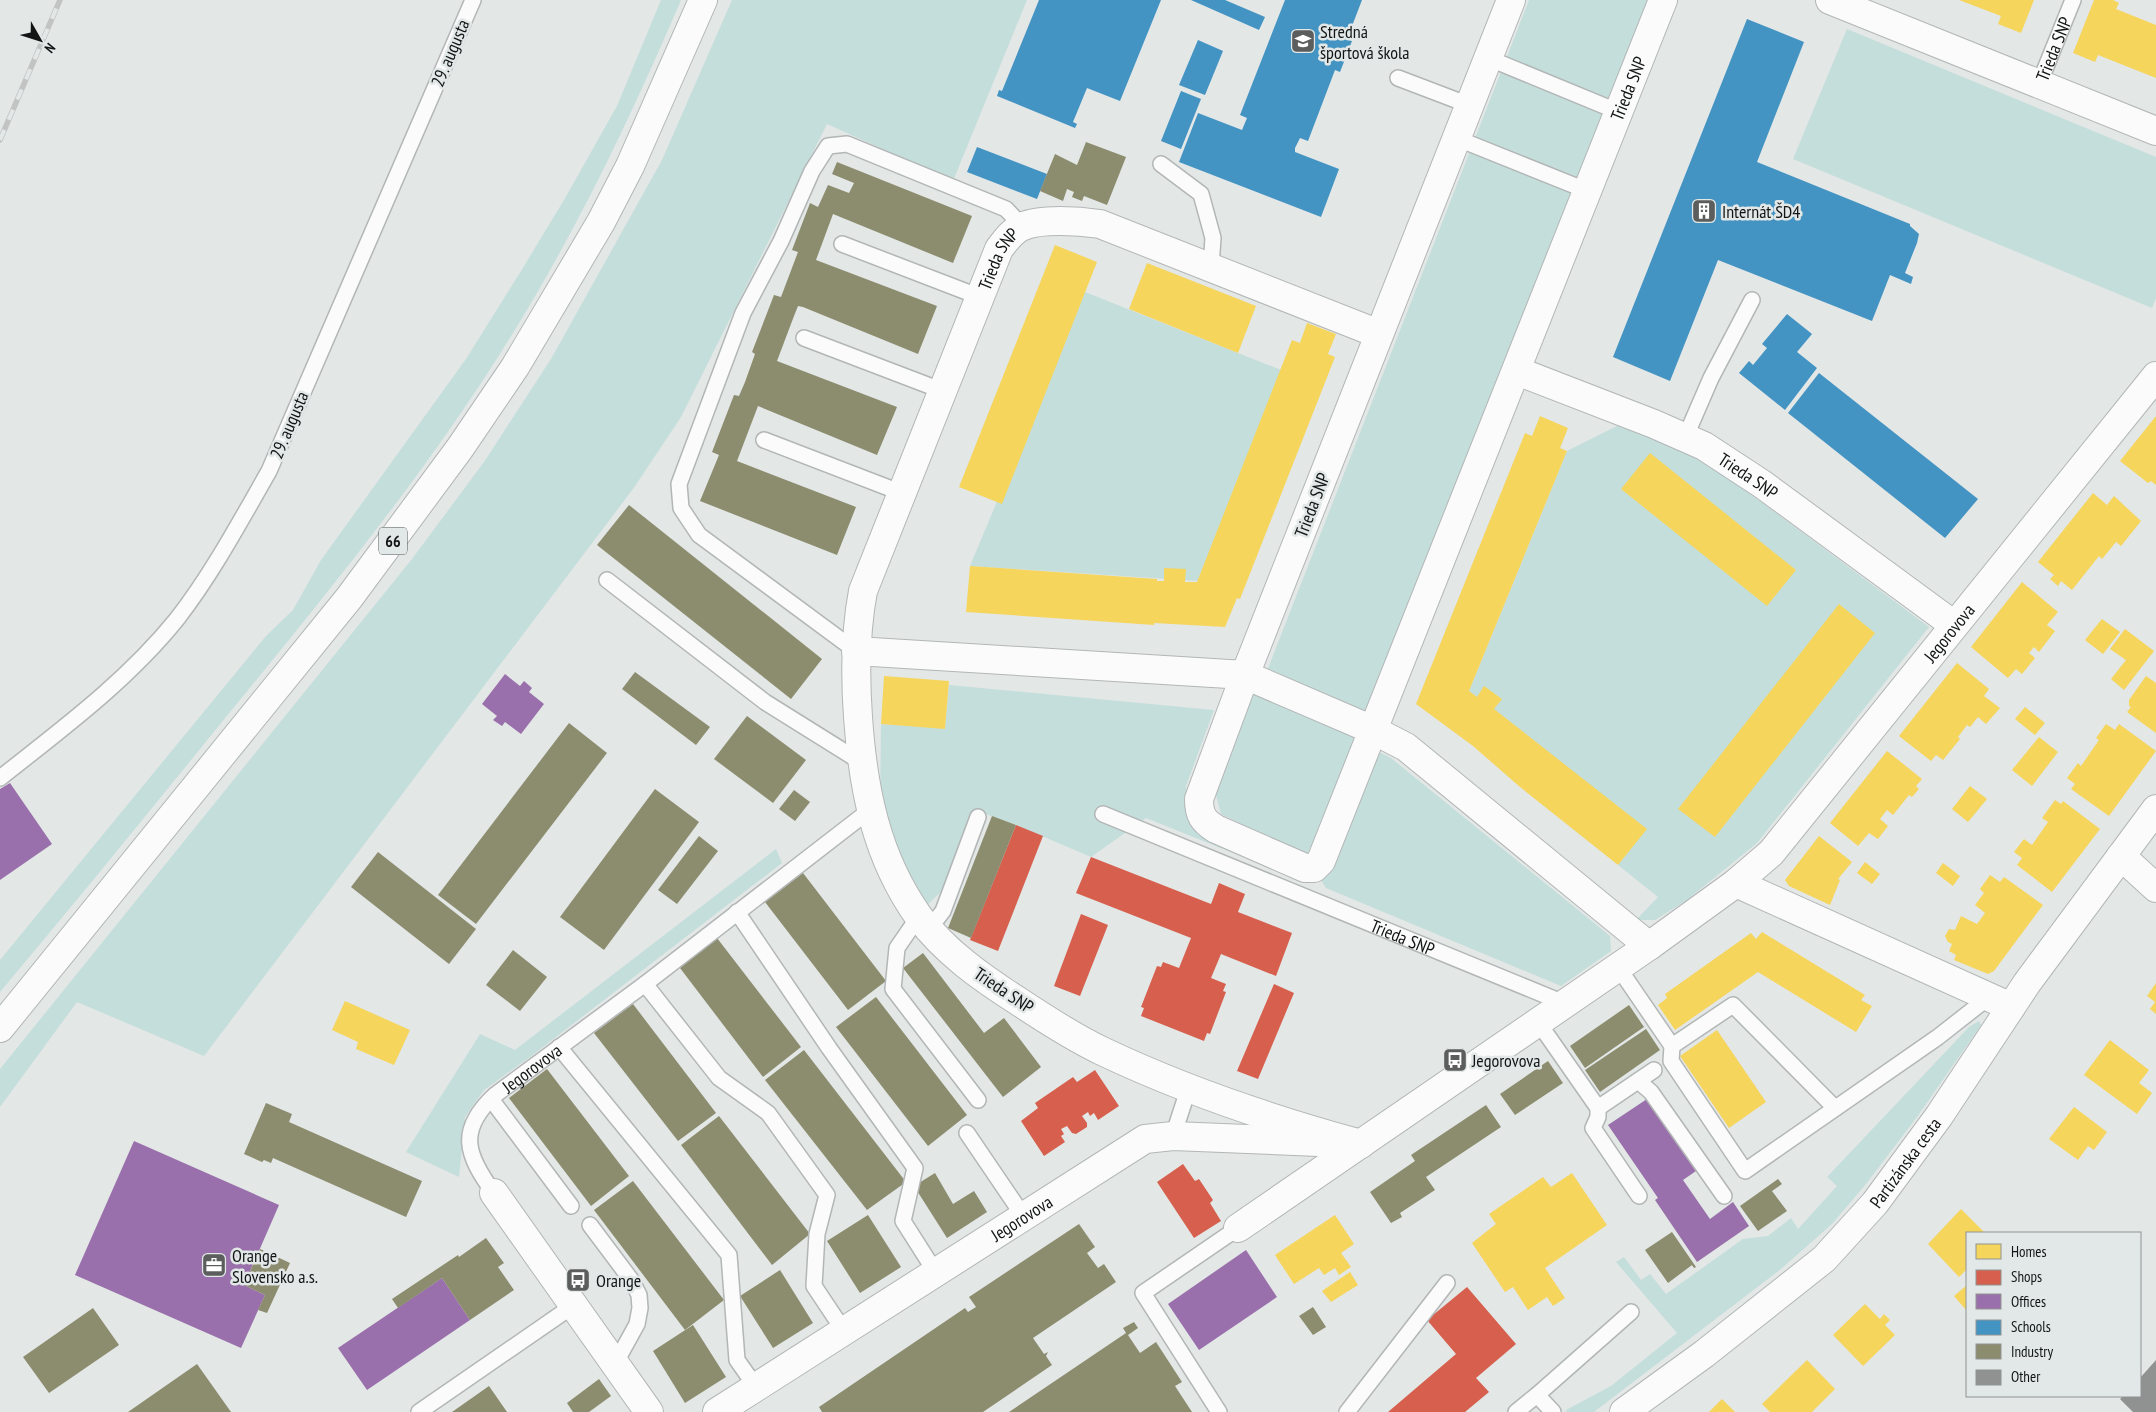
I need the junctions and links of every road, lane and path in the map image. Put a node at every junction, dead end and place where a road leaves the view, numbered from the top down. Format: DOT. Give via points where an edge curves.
graph roads {
  1 [pos="473,0"];
  2 [pos="703,0"];
  3 [pos="1511,0"];
  4 [pos="1663,0"];
  5 [pos="1830,0"];
  6 [pos="2073,0"];
  7 [pos="1488,58"];
  8 [pos="1398,78"];
  9 [pos="2039,84"];
  10 [pos="1469,106"];
  11 [pos="1619,112"];
  12 [pos="2156,131"];
  13 [pos="1456,138"];
  14 [pos="1161,164"];
  15 [pos="1588,191"];
  16 [pos="1022,226"];
  17 [pos="842,244"];
  18 [pos="1211,267"];
  19 [pos="980,297"];
  20 [pos="1752,300"];
  21 [pos="1379,334"];
  22 [pos="804,338"];
  23 [pos="1517,371"];
  24 [pos="2156,376"];
  25 [pos="943,391"];
  26 [pos="1684,438"];
  27 [pos="764,440"];
  28 [pos="902,493"];
  29 [pos="607,580"];
  30 [pos="1954,625"];
  31 [pos="856,651"];
  32 [pos="1245,675"];
  33 [pos="1373,730"];
  34 [pos="861,762"];
  35 [pos="0,778"];
  36 [pos="2156,809"];
  37 [pos="870,810"];
  38 [pos="1103,814"];
  39 [pos="978,817"];
  40 [pos="2121,856"];
  41 [pos="1736,883"];
  42 [pos="2156,888"];
  43 [pos="737,912"];
  44 [pos="924,922"];
  45 [pos="1649,946"];
  46 [pos="1618,967"];
  47 [pos="645,984"];
  48 [pos="2000,1002"];
  49 [pos="1564,1003"];
  50 [pos="1538,1022"];
  51 [pos="0,1028"];
  52 [pos="1672,1046"];
  53 [pos="559,1047"];
  54 [pos="1654,1070"];
  55 [pos="1638,1081"];
  56 [pos="1189,1087"];
  57 [pos="491,1099"];
  58 [pos="978,1100"];
  59 [pos="1598,1108"];
  60 [pos="1835,1108"];
  61 [pos="967,1133"];
  62 [pos="1173,1136"];
  63 [pos="1360,1144"];
  64 [pos="494,1192"];
  65 [pos="1639,1196"];
  66 [pos="1724,1196"];
  67 [pos="571,1206"];
  68 [pos="1024,1216"];
  69 [pos="590,1225"];
  70 [pos="1238,1228"];
  71 [pos="936,1272"];
  72 [pos="1447,1283"];
  73 [pos="574,1306"];
  74 [pos="1631,1312"];
  75 [pos="844,1331"];
  76 [pos="615,1364"];
  77 [pos="756,1387"];
  78 [pos="1537,1395"];
  79 [pos="419,1412"];
  80 [pos="649,1412"];
  81 [pos="717,1412"];
  82 [pos="1219,1412"];
  83 [pos="1346,1412"];
  84 [pos="1516,1412"];
  85 [pos="1553,1412"];
  86 [pos="1624,1412"];
  1 -- 35 [label="lane, 29. augusta" via="269,471 233,535 177,618 123,677"];
  2 -- 51 [label="street, 66" via="630,166 601,222 515,367 460,448 349,598"];
  3 -- 7 [label="street, Trieda SNP"];
  4 -- 11 [label="street, Trieda SNP"];
  5 -- 9 [label="street, Trieda SNP"];
  6 -- 9 [label="lane, Trieda SNP"];
  7 -- 10 [label="street, Trieda SNP"];
  7 -- 11 [label="lane"];
  8 -- 10 [label="lane"];
  9 -- 12 [label="street"];
  10 -- 13 [label="street, Trieda SNP"];
  11 -- 15 [label="street, Trieda SNP"];
  13 -- 15 [label="lane"];
  13 -- 21 [label="street, Trieda SNP"];
  14 -- 18 [label="lane" via="1201,194 1213,238"];
  15 -- 23 [label="street, Trieda SNP"];
  16 -- 18 [label="street, Trieda SNP" via="1057,221 1100,224"];
  16 -- 19 [label="street, Trieda SNP" via="1009,235 999,249"];
  16 -- 31 [label="lane" via="1006,209 980,198 847,144 828,146 812,171 781,241 743,313 679,484 681,508 699,535"];
  17 -- 19 [label="lane"];
  18 -- 21 [label="street, Trieda SNP"];
  19 -- 25 [label="street, Trieda SNP"];
  20 -- 26 [label="lane"];
  21 -- 32 [label="street, Trieda SNP"];
  22 -- 25 [label="lane"];
  23 -- 26 [label="street, Trieda SNP"];
  23 -- 33 [label="street, Trieda SNP"];
  24 -- 30 [label="street, Jegorovova"];
  25 -- 28 [label="street, Trieda SNP"];
  26 -- 30 [label="street, Trieda SNP" via="1704,446 1762,484"];
  27 -- 28 [label="lane"];
  28 -- 31 [label="street, Trieda SNP" via="862,591"];
  29 -- 34 [label="lane" via="765,702"];
  30 -- 41 [label="street, Jegorovova" via="1771,853"];
  31 -- 32 [label="street"];
  31 -- 34 [label="street, Trieda SNP"];
  32 -- 33 [label="street"];
  32 -- 33 [label="street, Trieda SNP" via="1199,799 1199,811 1204,822 1216,829 1305,868 1314,868 1322,861"];
  33 -- 45 [label="street" via="1406,747"];
  34 -- 37 [label="street, Trieda SNP"];
  36 -- 40 [label="street, Partizánska cesta"];
  37 -- 43 [label="lane, Jegorovova"];
  37 -- 44 [label="street, Trieda SNP" via="894,876"];
  38 -- 49 [label="lane, Trieda SNP"];
  39 -- 44 [label="lane" via="943,911"];
  40 -- 42 [label="street"];
  40 -- 48 [label="street, Partizánska cesta"];
  41 -- 45 [label="street, Jegorovova"];
  41 -- 48 [label="street"];
  43 -- 47 [label="lane, Jegorovova"];
  43 -- 71 [label="lane" via="915,1168 903,1221"];
  44 -- 56 [label="street, Trieda SNP" via="950,952 978,974 1057,1026 1101,1051"];
  44 -- 58 [label="lane" via="897,948 893,989"];
  45 -- 46 [label="street, Jegorovova"];
  46 -- 49 [label="street, Jegorovova"];
  46 -- 52 [label="lane"];
  47 -- 53 [label="lane, Jegorovova"];
  47 -- 75 [label="lane" via="719,1078 768,1113 827,1195 817,1234 814,1286"];
  48 -- 60 [label="lane" via="1952,1026"];
  48 -- 86 [label="street, Partizánska cesta" via="1939,1116 1875,1203 1824,1259 1704,1354"];
  49 -- 50 [label="street, Jegorovova"];
  50 -- 59 [label="lane"];
  50 -- 63 [label="street, Jegorovova"];
  52 -- 60 [label="lane" via="1733,1005"];
  52 -- 60 [label="lane" via="1671,1061 1745,1171"];
  53 -- 57 [label="lane, Jegorovova"];
  53 -- 77 [label="lane" via="728,1256 737,1360"];
  54 -- 55 [label="lane"];
  55 -- 59 [label="lane"];
  55 -- 66 [label="lane" via="1651,1092"];
  56 -- 62 [label="lane"];
  56 -- 63 [label="street, Trieda SNP" via="1307,1129"];
  57 -- 64 [label="lane, Jegorovova" via="479,1111 470,1130 471,1152 477,1170"];
  57 -- 67 [label="lane"];
  59 -- 65 [label="lane" via="1593,1128"];
  61 -- 68 [label="lane"];
  62 -- 63 [label="street, Jegorovova"];
  62 -- 68 [label="street, Jegorovova" via="1145,1140"];
  63 -- 70 [label="street, Jegorovova"];
  64 -- 73 [label="street, Jegorovova"];
  68 -- 71 [label="street, Jegorovova"];
  69 -- 76 [label="lane" via="639,1295 637,1324"];
  70 -- 82 [label="lane" via="1143,1293"];
  71 -- 75 [label="street, Jegorovova"];
  72 -- 83 [label="lane"];
  73 -- 76 [label="street, Jegorovova"];
  73 -- 79 [label="lane"];
  74 -- 78 [label="lane"];
  75 -- 77 [label="street, Jegorovova"];
  76 -- 80 [label="street, Jegorovova"];
  77 -- 81 [label="street, Jegorovova"];
  78 -- 84 [label="lane"];
  78 -- 85 [label="lane"];
}
